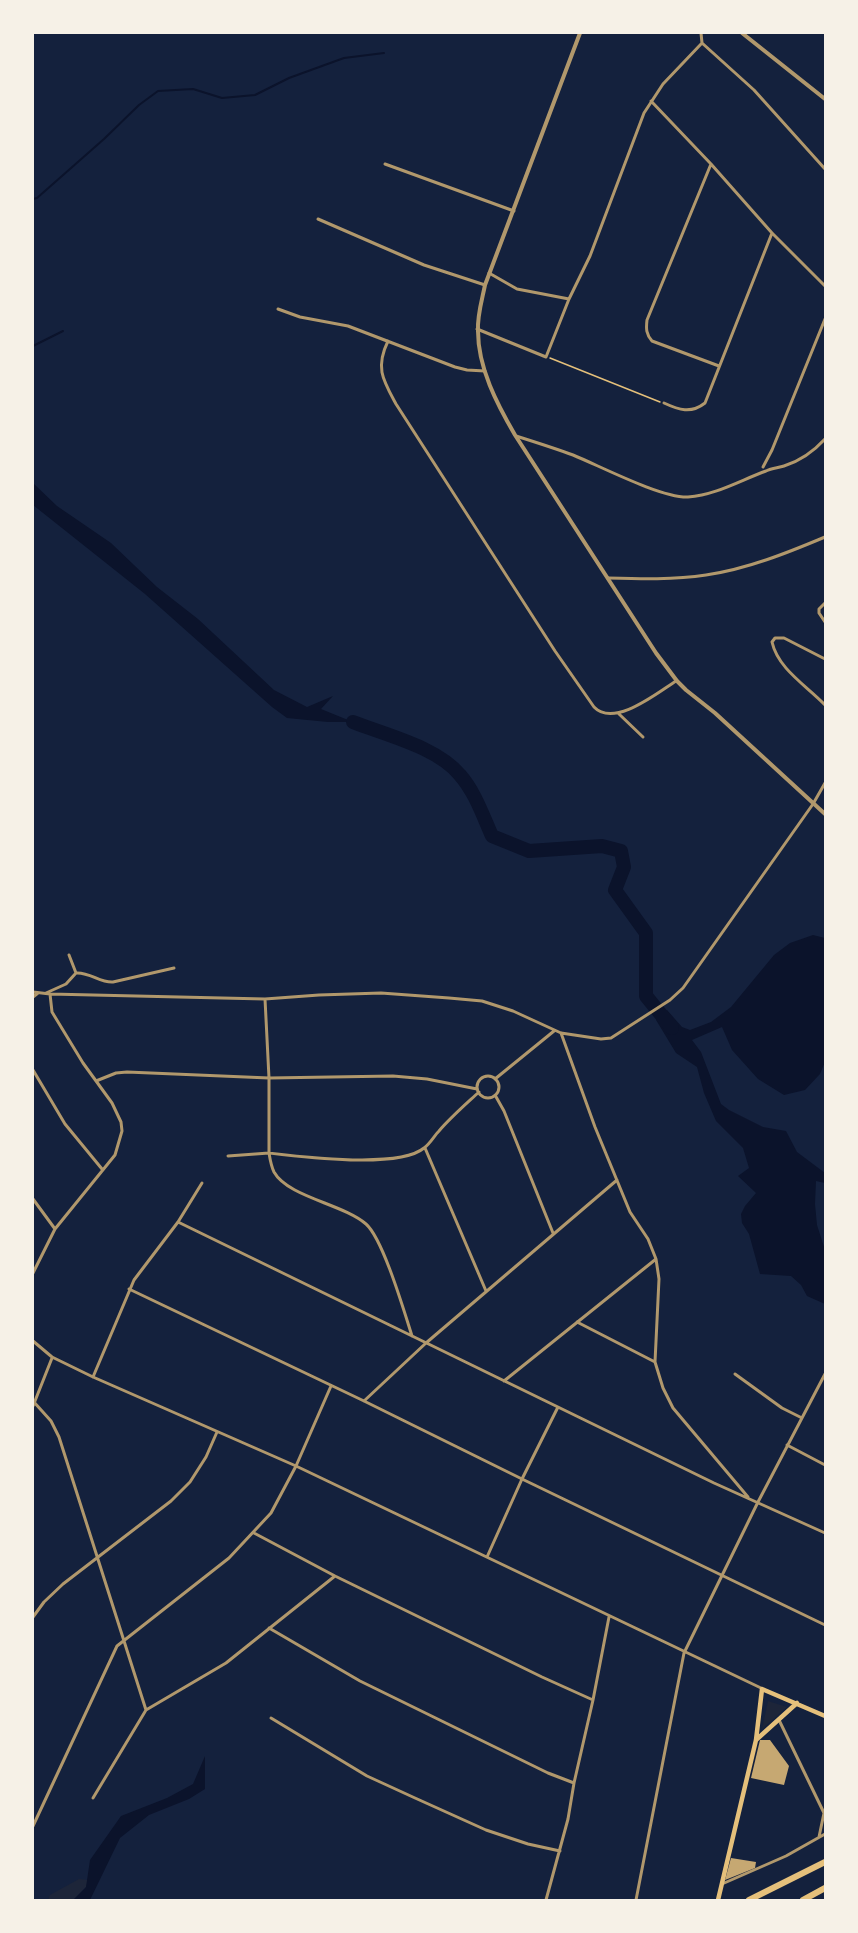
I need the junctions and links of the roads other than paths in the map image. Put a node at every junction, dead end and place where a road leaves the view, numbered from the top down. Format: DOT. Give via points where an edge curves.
graph roads {
  1 [pos="580,33"];
  2 [pos="702,33"];
  3 [pos="742,33"];
  4 [pos="702,43"];
  5 [pos="825,99"];
  6 [pos="651,101"];
  7 [pos="386,164"];
  8 [pos="711,164"];
  9 [pos="825,169"];
  10 [pos="514,211"];
  11 [pos="318,219"];
  12 [pos="772,233"];
  13 [pos="489,273"];
  14 [pos="485,285"];
  15 [pos="825,286"];
  16 [pos="569,299"];
  17 [pos="278,309"];
  18 [pos="825,319"];
  19 [pos="477,329"];
  20 [pos="387,342"];
  21 [pos="719,366"];
  22 [pos="485,371"];
  23 [pos="664,404"];
  24 [pos="515,435"];
  25 [pos="825,439"];
  26 [pos="763,467"];
  27 [pos="825,537"];
  28 [pos="606,578"];
  29 [pos="825,603"];
  30 [pos="825,622"];
  31 [pos="825,659"];
  32 [pos="677,681"];
  33 [pos="825,705"];
  34 [pos="619,714"];
  35 [pos="643,736"];
  36 [pos="825,783"];
  37 [pos="813,804"];
  38 [pos="825,814"];
  39 [pos="69,955"];
  40 [pos="174,968"];
  41 [pos="76,973"];
  42 [pos="33,992"];
  43 [pos="38,993"];
  44 [pos="44,994"];
  45 [pos="50,994"];
  46 [pos="33,997"];
  47 [pos="266,999"];
  48 [pos="554,1030"];
  49 [pos="561,1034"];
  50 [pos="33,1070"];
  51 [pos="269,1078"];
  52 [pos="495,1079"];
  53 [pos="96,1081"];
  54 [pos="478,1090"];
  55 [pos="495,1095"];
  56 [pos="425,1148"];
  57 [pos="269,1154"];
  58 [pos="228,1156"];
  59 [pos="102,1170"];
  60 [pos="617,1180"];
  61 [pos="202,1183"];
  62 [pos="33,1200"];
  63 [pos="178,1222"];
  64 [pos="56,1229"];
  65 [pos="553,1233"];
  66 [pos="656,1259"];
  67 [pos="33,1273"];
  68 [pos="129,1289"];
  69 [pos="486,1291"];
  70 [pos="577,1322"];
  71 [pos="413,1337"];
  72 [pos="33,1341"];
  73 [pos="426,1343"];
  74 [pos="52,1357"];
  75 [pos="655,1362"];
  76 [pos="735,1374"];
  77 [pos="825,1374"];
  78 [pos="93,1377"];
  79 [pos="504,1381"];
  80 [pos="331,1386"];
  81 [pos="364,1401"];
  82 [pos="34,1403"];
  83 [pos="558,1407"];
  84 [pos="801,1418"];
  85 [pos="217,1432"];
  86 [pos="787,1446"];
  87 [pos="825,1465"];
  88 [pos="296,1466"];
  89 [pos="522,1479"];
  90 [pos="748,1497"];
  91 [pos="758,1502"];
  92 [pos="254,1533"];
  93 [pos="825,1533"];
  94 [pos="487,1557"];
  95 [pos="98,1558"];
  96 [pos="335,1576"];
  97 [pos="722,1576"];
  98 [pos="33,1617"];
  99 [pos="609,1617"];
  100 [pos="825,1625"];
  101 [pos="269,1629"];
  102 [pos="123,1641"];
  103 [pos="684,1653"];
  104 [pos="762,1689"];
  105 [pos="593,1700"];
  106 [pos="797,1703"];
  107 [pos="146,1710"];
  108 [pos="825,1716"];
  109 [pos="271,1719"];
  110 [pos="779,1720"];
  111 [pos="756,1740"];
  112 [pos="574,1784"];
  113 [pos="93,1798"];
  114 [pos="825,1813"];
  115 [pos="33,1826"];
  116 [pos="825,1834"];
  117 [pos="819,1837"];
  118 [pos="560,1851"];
  119 [pos="825,1862"];
  120 [pos="722,1884"];
  121 [pos="825,1888"];
  122 [pos="546,1900"];
  123 [pos="636,1900"];
  124 [pos="718,1900"];
  125 [pos="749,1900"];
  126 [pos="803,1900"];
  1 -- 10 [label="street"];
  2 -- 4 [label="street"];
  3 -- 5 [label="street"];
  4 -- 6 [label="street"];
  4 -- 9 [label="street" via="754,90"];
  6 -- 8 [label="street"];
  6 -- 16 [label="street"];
  7 -- 10 [label="street"];
  8 -- 12 [label="street"];
  8 -- 21 [label="street" via="646,328 652,341"];
  10 -- 13 [label="street"];
  11 -- 14 [label="street" via="424,265"];
  12 -- 15 [label="street"];
  12 -- 21 [label="street"];
  13 -- 14 [label="street"];
  13 -- 16 [label="street" via="517,289"];
  14 -- 19 [label="street"];
  16 -- 19 [label="street" via="546,357"];
  17 -- 20 [label="street" via="348,326"];
  18 -- 26 [label="street"];
  19 -- 22 [label="street"];
  20 -- 22 [label="street" via="455,367"];
  20 -- 34 [label="street" via="380,365 382,378 414,433 594,707 601,713"];
  21 -- 23 [label="street" via="700,407 687,411"];
  22 -- 24 [label="street"];
  24 -- 25 [label="street" via="673,496 686,497 784,466 814,450"];
  24 -- 28 [label="street"];
  27 -- 28 [label="street" via="747,566 705,576"];
  28 -- 32 [label="street"];
  29 -- 30 [label="street" via="819,609"];
  31 -- 33 [label="street" via="784,638 772,642 787,669"];
  32 -- 34 [label="street"];
  32 -- 37 [label="street"];
  34 -- 35 [label="street"];
  36 -- 37 [label="street"];
  37 -- 38 [label="street"];
  37 -- 49 [label="street" via="683,988 611,1038"];
  39 -- 41 [label="street"];
  40 -- 41 [label="street" via="113,982"];
  41 -- 44 [label="street" via="66,984"];
  42 -- 43 [label="street"];
  43 -- 44 [label="street"];
  43 -- 46 [label="street"];
  44 -- 45 [label="street"];
  45 -- 47 [label="street"];
  45 -- 53 [label="street" via="52,1012"];
  47 -- 48 [label="street" via="381,993 482,1001"];
  47 -- 51 [label="street"];
  48 -- 49 [label="street"];
  48 -- 52 [label="street"];
  49 -- 60 [label="street"];
  50 -- 59 [label="street" via="64,1124"];
  51 -- 53 [label="street" via="128,1072"];
  51 -- 54 [label="street" via="393,1076"];
  51 -- 57 [label="street"];
  52 -- 54 [label="street" via="480,1079"];
  52 -- 55 [label="street" via="499,1087"];
  53 -- 59 [label="street" via="112,1103 122,1131 115,1155"];
  54 -- 55 [label="street" via="486,1097"];
  54 -- 56 [label="street"];
  55 -- 65 [label="street"];
  56 -- 57 [label="street" via="372,1160"];
  56 -- 69 [label="street"];
  57 -- 58 [label="street"];
  57 -- 71 [label="street" via="273,1171 281,1181 348,1213 369,1228 387,1264"];
  59 -- 64 [label="street"];
  60 -- 65 [label="street"];
  60 -- 66 [label="street"];
  61 -- 63 [label="street"];
  62 -- 64 [label="street"];
  63 -- 68 [label="street"];
  63 -- 71 [label="street"];
  64 -- 67 [label="street"];
  65 -- 69 [label="street"];
  66 -- 70 [label="street"];
  66 -- 75 [label="street" via="659,1279"];
  68 -- 78 [label="street"];
  68 -- 80 [label="street"];
  69 -- 73 [label="street"];
  70 -- 75 [label="street"];
  70 -- 79 [label="street"];
  71 -- 73 [label="street"];
  72 -- 74 [label="street"];
  73 -- 79 [label="street"];
  73 -- 81 [label="street"];
  74 -- 78 [label="street"];
  74 -- 82 [label="street"];
  75 -- 90 [label="street" via="673,1408"];
  76 -- 84 [label="street"];
  77 -- 84 [label="street"];
  78 -- 85 [label="street"];
  79 -- 83 [label="street"];
  80 -- 81 [label="street"];
  80 -- 88 [label="street"];
  81 -- 89 [label="street"];
  82 -- 95 [label="street" via="51,1421 58,1437"];
  83 -- 89 [label="street"];
  83 -- 90 [label="street"];
  84 -- 86 [label="street"];
  85 -- 88 [label="street"];
  85 -- 95 [label="street" via="190,1482"];
  86 -- 87 [label="street"];
  86 -- 91 [label="street"];
  88 -- 92 [label="street" via="272,1513"];
  88 -- 94 [label="street"];
  89 -- 94 [label="street"];
  89 -- 97 [label="street"];
  90 -- 91 [label="street"];
  91 -- 93 [label="street"];
  91 -- 97 [label="street"];
  92 -- 96 [label="street"];
  92 -- 102 [label="street" via="229,1558"];
  94 -- 99 [label="street"];
  95 -- 98 [label="street" via="57,1590"];
  95 -- 102 [label="street"];
  96 -- 101 [label="street"];
  96 -- 105 [label="street"];
  97 -- 100 [label="street"];
  97 -- 103 [label="street"];
  99 -- 103 [label="street"];
  99 -- 105 [label="street"];
  101 -- 107 [label="street" via="226,1663"];
  101 -- 112 [label="street" via="360,1681"];
  102 -- 107 [label="street"];
  102 -- 115 [label="street" via="112,1654"];
  103 -- 104 [label="street"];
  103 -- 123 [label="street"];
  104 -- 106 [label="main road"];
  104 -- 111 [label="main road"];
  105 -- 112 [label="street"];
  106 -- 108 [label="main road"];
  106 -- 110 [label="main road"];
  107 -- 113 [label="street"];
  109 -- 118 [label="street" via="367,1776 486,1830"];
  110 -- 111 [label="main road"];
  110 -- 114 [label="street"];
  111 -- 120 [label="main road"];
  112 -- 118 [label="street"];
  114 -- 117 [label="street"];
  116 -- 117 [label="street"];
  117 -- 120 [label="street"];
  118 -- 122 [label="street"];
  119 -- 125 [label="highway"];
  120 -- 124 [label="main road"];
  121 -- 126 [label="highway"];
}
